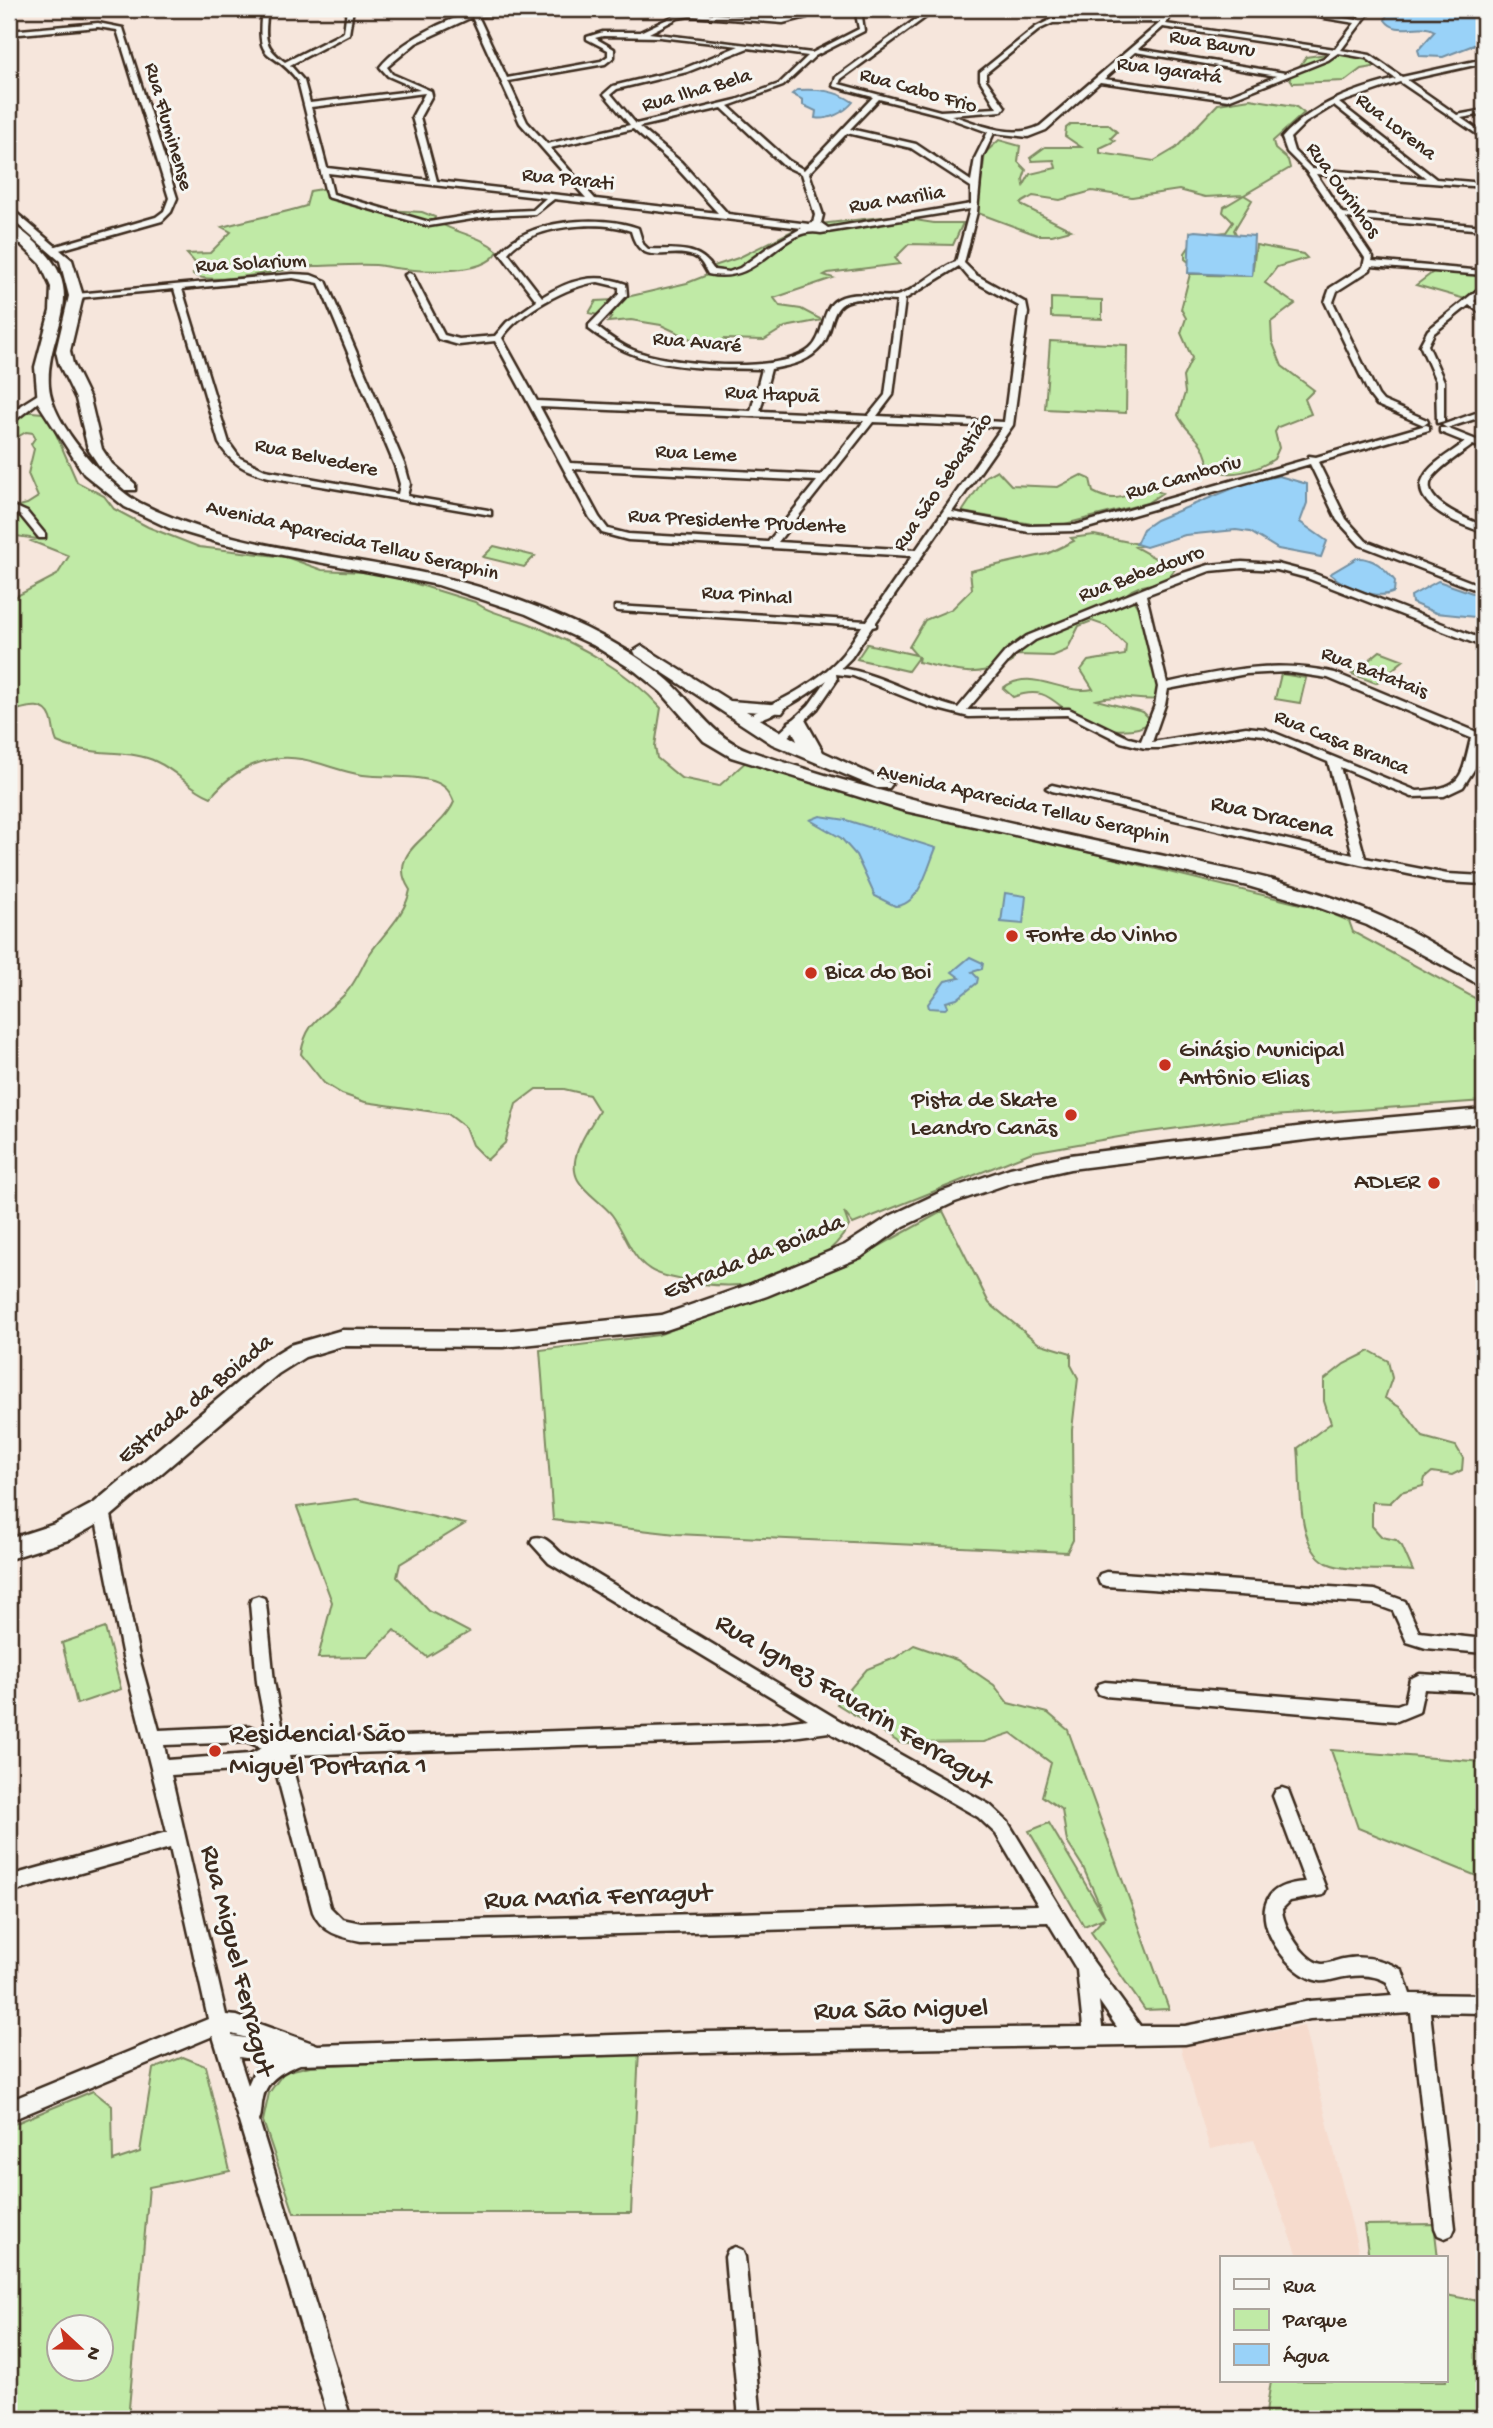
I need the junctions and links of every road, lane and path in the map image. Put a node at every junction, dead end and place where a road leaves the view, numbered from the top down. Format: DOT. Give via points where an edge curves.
graph roads {
  1 [pos="265,9"];
  2 [pos="350,9"];
  3 [pos="555,9"];
  4 [pos="807,9"];
  5 [pos="858,9"];
  6 [pos="934,9"];
  7 [pos="1172,9"];
  8 [pos="1273,9"];
  9 [pos="1369,9"];
  10 [pos="474,12"];
  11 [pos="1164,22"];
  12 [pos="1358,22"];
  13 [pos="9,33"];
  14 [pos="642,34"];
  15 [pos="747,46"];
  16 [pos="1133,50"];
  17 [pos="1337,51"];
  18 [pos="813,55"];
  19 [pos="1484,61"];
  20 [pos="287,64"];
  21 [pos="1284,75"];
  22 [pos="1404,78"];
  23 [pos="505,80"];
  24 [pos="1100,80"];
  25 [pos="428,91"];
  26 [pos="876,98"];
  27 [pos="1335,103"];
  28 [pos="306,106"];
  29 [pos="724,107"];
  30 [pos="1484,112"];
  31 [pos="940,113"];
  32 [pos="970,113"];
  33 [pos="1455,117"];
  34 [pos="963,121"];
  35 [pos="635,128"];
  36 [pos="845,130"];
  37 [pos="992,131"];
  38 [pos="1484,136"];
  39 [pos="545,147"];
  40 [pos="325,170"];
  41 [pos="1310,171"];
  42 [pos="805,173"];
  43 [pos="1434,181"];
  44 [pos="434,182"];
  45 [pos="973,185"];
  46 [pos="1484,185"];
  47 [pos="552,197"];
  48 [pos="593,201"];
  49 [pos="974,206"];
  50 [pos="719,207"];
  51 [pos="9,211"];
  52 [pos="704,214"];
  53 [pos="1340,215"];
  54 [pos="725,216"];
  55 [pos="817,224"];
  56 [pos="9,227"];
  57 [pos="807,228"];
  58 [pos="1484,228"];
  59 [pos="825,229"];
  60 [pos="56,249"];
  61 [pos="960,263"];
  62 [pos="1370,263"];
  63 [pos="9,272"];
  64 [pos="1484,273"];
  65 [pos="410,275"];
  66 [pos="11,285"];
  67 [pos="177,287"];
  68 [pos="1484,289"];
  69 [pos="76,296"];
  70 [pos="901,298"];
  71 [pos="541,301"];
  72 [pos="1469,301"];
  73 [pos="1484,313"];
  74 [pos="498,338"];
  75 [pos="767,368"];
  76 [pos="64,398"];
  77 [pos="535,404"];
  78 [pos="755,413"];
  79 [pos="1484,413"];
  80 [pos="868,418"];
  81 [pos="9,422"];
  82 [pos="1008,425"];
  83 [pos="1425,425"];
  84 [pos="1443,425"];
  85 [pos="1472,441"];
  86 [pos="1484,446"];
  87 [pos="1312,458"];
  88 [pos="568,466"];
  89 [pos="823,478"];
  90 [pos="402,496"];
  91 [pos="9,507"];
  92 [pos="488,513"];
  93 [pos="948,514"];
  94 [pos="1484,530"];
  95 [pos="42,536"];
  96 [pos="771,545"];
  97 [pos="920,553"];
  98 [pos="1484,590"];
  99 [pos="1141,594"];
  100 [pos="619,608"];
  101 [pos="872,624"];
  102 [pos="1484,644"];
  103 [pos="833,671"];
  104 [pos="1163,687"];
  105 [pos="720,702"];
  106 [pos="772,710"];
  107 [pos="960,712"];
  108 [pos="750,719"];
  109 [pos="797,724"];
  110 [pos="1481,737"];
  111 [pos="710,738"];
  112 [pos="778,740"];
  113 [pos="1145,745"];
  114 [pos="750,757"];
  115 [pos="818,758"];
  116 [pos="1333,761"];
  117 [pos="1052,788"];
  118 [pos="1360,860"];
  119 [pos="1484,880"];
  120 [pos="1484,966"];
  121 [pos="1484,981"];
  122 [pos="1484,1116"];
  123 [pos="102,1510"];
  124 [pos="539,1543"];
  125 [pos="9,1549"];
  126 [pos="1106,1579"];
  127 [pos="258,1603"];
  128 [pos="1484,1646"];
  129 [pos="1484,1685"];
  130 [pos="1105,1689"];
  131 [pos="831,1724"];
  132 [pos="153,1738"];
  133 [pos="280,1748"];
  134 [pos="161,1768"];
  135 [pos="1282,1796"];
  136 [pos="176,1838"];
  137 [pos="9,1885"];
  138 [pos="1053,1913"];
  139 [pos="1086,1966"];
  140 [pos="1412,2004"];
  141 [pos="1484,2004"];
  142 [pos="219,2024"];
  143 [pos="1093,2036"];
  144 [pos="1135,2036"];
  145 [pos="226,2045"];
  146 [pos="316,2053"];
  147 [pos="9,2111"];
  148 [pos="251,2127"];
  149 [pos="1445,2228"];
  150 [pos="735,2257"];
  151 [pos="340,2419"];
  152 [pos="750,2419"];
  1 -- 20 [label="street" via="263,44"];
  2 -- 20 [label="street" via="347,33"];
  3 -- 10 [label="street"];
  4 -- 14 [label="street" via="805,16 783,21 690,14"];
  5 -- 18 [label="street, Rua Ilha Bela" via="862,30"];
  6 -- 26 [label="street, Rua Cabo Frio" via="835,82 840,88"];
  7 -- 11 [label="street"];
  8 -- 12 [label="street"];
  9 -- 12 [label="street, Rua Igaratá"];
  10 -- 23 [label="street"];
  10 -- 25 [label="street" via="392,57 383,67 390,75"];
  11 -- 16 [label="street"];
  11 -- 17 [label="street"];
  11 -- 32 [label="street" via="1073,19 1046,23 983,72 982,80 1000,110"];
  12 -- 17 [label="street, Rua Igaratá"];
  13 -- 60 [label="street, Rua Fluminense" via="120,28 173,198 159,219"];
  14 -- 15 [label="street"];
  14 -- 23 [label="street" via="597,33 590,39 612,51 603,63"];
  15 -- 18 [label="street"];
  15 -- 35 [label="street" via="695,68 609,90 610,100"];
  16 -- 21 [label="street, Rua Bauru"];
  16 -- 24 [label="street"];
  17 -- 21 [label="street, Rua Igaratá"];
  17 -- 22 [label="street" via="1371,57"];
  18 -- 29 [label="street, Rua Ilha Bela" via="781,85"];
  19 -- 22 [label="street, Rua Ourinhos"];
  20 -- 28 [label="street" via="301,81"];
  21 -- 24 [label="street, Rua Igaratá" via="1228,98"];
  22 -- 27 [label="street, Rua Ourinhos"];
  22 -- 33 [label="street"];
  23 -- 39 [label="street" via="524,123"];
  24 -- 37 [label="street" via="1035,133 1018,136"];
  25 -- 28 [label="street"];
  25 -- 44 [label="street" via="416,117"];
  26 -- 31 [label="street, Rua Cabo Frio"];
  26 -- 36 [label="street"];
  27 -- 41 [label="street, Rua Ourinhos" via="1312,112 1286,138 1291,152"];
  27 -- 43 [label="street, Rua Lorena"];
  28 -- 40 [label="street"];
  29 -- 35 [label="street, Rua Ilha Bela"];
  29 -- 42 [label="street" via="786,163"];
  30 -- 33 [label="street"];
  31 -- 32 [label="street"];
  31 -- 34 [label="street, Rua Cabo Frio"];
  32 -- 34 [label="street"];
  33 -- 38 [label="street"];
  34 -- 37 [label="street, Rua Cabo Frio"];
  35 -- 39 [label="street, Rua Ilha Bela"];
  35 -- 50 [label="street"];
  36 -- 42 [label="street"];
  36 -- 45 [label="street" via="913,146"];
  37 -- 45 [label="street" via="981,148"];
  39 -- 48 [label="street"];
  40 -- 44 [label="street, Rua Parati"];
  40 -- 47 [label="street" via="328,190 337,200 429,223 535,212"];
  41 -- 43 [label="street"];
  41 -- 53 [label="street, Rua Ourinhos"];
  42 -- 55 [label="street" via="819,215"];
  43 -- 46 [label="street"];
  44 -- 47 [label="street, Rua Parati"];
  45 -- 49 [label="street"];
  47 -- 48 [label="street, Rua Parati"];
  48 -- 52 [label="street, Rua Parati"];
  49 -- 59 [label="street, Rua Marilia"];
  49 -- 61 [label="street"];
  50 -- 52 [label="street"];
  50 -- 54 [label="street"];
  51 -- 60 [label="main road, Avenida Aparecida Tellau Seraphin"];
  52 -- 54 [label="street, Rua Parati"];
  53 -- 58 [label="street"];
  53 -- 62 [label="street, Rua Ourinhos"];
  54 -- 57 [label="street, Rua Parati"];
  55 -- 57 [label="street"];
  55 -- 59 [label="street"];
  56 -- 76 [label="main road, Avenida Aparecida Tellau Seraphin" via="40,253 59,290 45,347"];
  57 -- 59 [label="street, Rua Marilia"];
  57 -- 71 [label="street" via="747,270 728,276 711,272 695,254 646,251 635,230 623,224 579,223 534,234 509,243 504,253"];
  60 -- 69 [label="main road, Avenida Aparecida Tellau Seraphin" via="66,260"];
  61 -- 70 [label="street" via="939,271"];
  61 -- 82 [label="street, Rua São Sebastião" via="973,277 1023,305"];
  62 -- 64 [label="street"];
  62 -- 83 [label="street, Rua Ourinhos" via="1333,290 1329,302 1380,403"];
  63 -- 66 [label="street"];
  65 -- 74 [label="street" via="442,337 459,342"];
  67 -- 69 [label="street, Rua Solarium"];
  67 -- 90 [label="street, Rua Belvedere" via="231,457 269,474"];
  67 -- 90 [label="street, Rua Solarium" via="303,276 321,281 400,466 405,484"];
  68 -- 72 [label="street"];
  69 -- 76 [label="main road, Avenida Aparecida Tellau Seraphin" via="63,351"];
  70 -- 75 [label="street, Rua Avaré" via="868,296 840,301 832,309 820,346"];
  70 -- 80 [label="street" via="889,395"];
  71 -- 74 [label="street, Rua Avaré"];
  71 -- 75 [label="street, Rua Avaré" via="576,283 619,283 623,295 593,327 621,348 664,362"];
  72 -- 73 [label="street"];
  72 -- 84 [label="street" via="1431,332 1424,345 1440,381"];
  74 -- 77 [label="street, Rua Presidente Prudente"];
  75 -- 78 [label="street"];
  76 -- 81 [label="street" via="22,411"];
  76 -- 105 [label="main road, Avenida Aparecida Tellau Seraphin" via="107,467 168,510 242,535 433,571 488,586 568,614 645,653"];
  76 -- 111 [label="main road, Avenida Aparecida Tellau Seraphin" via="93,476 126,501 228,540 439,580 520,606 594,639 650,675 687,708"];
  77 -- 78 [label="street, Rua Itapuã"];
  77 -- 88 [label="street, Rua Presidente Prudente"];
  78 -- 80 [label="street, Rua Itapuã"];
  79 -- 84 [label="street"];
  80 -- 82 [label="street, Rua Itapuã"];
  80 -- 89 [label="street"];
  82 -- 93 [label="street, Rua São Sebastião"];
  83 -- 84 [label="street, Rua Camboriu"];
  83 -- 87 [label="street, Rua Camboriu"];
  84 -- 85 [label="street"];
  85 -- 86 [label="street"];
  85 -- 94 [label="street" via="1429,475 1424,490 1429,499 1454,516"];
  87 -- 93 [label="street, Rua Camboriu" via="1054,532"];
  87 -- 98 [label="street" via="1342,520 1363,543"];
  88 -- 89 [label="street, Rua Leme"];
  88 -- 96 [label="street, Rua Presidente Prudente" via="599,525 615,535"];
  89 -- 96 [label="street"];
  90 -- 92 [label="street, Rua Belvedere"];
  91 -- 95 [label="street" via="24,514"];
  93 -- 97 [label="street, Rua São Sebastião"];
  96 -- 97 [label="street, Rua Presidente Prudente"];
  97 -- 101 [label="street, Rua São Sebastião"];
  99 -- 102 [label="street, Rua Bebedouro" via="1209,568 1277,567"];
  99 -- 104 [label="street"];
  99 -- 107 [label="street, Rua Bebedouro" via="1031,638 1009,654"];
  100 -- 101 [label="street, Rua Pinhal"];
  101 -- 103 [label="street, Rua São Sebastião"];
  103 -- 106 [label="street, Rua São Sebastião"];
  103 -- 107 [label="street, Rua Casa Branca" via="855,673"];
  103 -- 109 [label="street" via="832,680"];
  104 -- 110 [label="street, Rua Batatais" via="1264,666 1306,668 1331,674"];
  104 -- 113 [label="street"];
  105 -- 106 [label="main road"];
  105 -- 108 [label="main road, Avenida Aparecida Tellau Seraphin"];
  106 -- 108 [label="street, Rua São Sebastião"];
  106 -- 109 [label="street"];
  107 -- 113 [label="street, Rua Casa Branca" via="993,716 1063,711"];
  108 -- 111 [label="main road"];
  108 -- 112 [label="main road, Avenida Aparecida Tellau Seraphin"];
  109 -- 112 [label="street"];
  109 -- 115 [label="main road"];
  110 -- 116 [label="street, Rua Casa Branca" via="1463,780 1444,793 1402,791"];
  111 -- 114 [label="main road, Avenida Aparecida Tellau Seraphin"];
  112 -- 114 [label="main road" via="772,749"];
  112 -- 115 [label="main road, Avenida Aparecida Tellau Seraphin"];
  113 -- 116 [label="street, Rua Casa Branca" via="1254,730"];
  114 -- 121 [label="main road, Avenida Aparecida Tellau Seraphin" via="912,807 1252,881 1316,900 1374,921"];
  115 -- 120 [label="main road, Avenida Aparecida Tellau Seraphin" via="919,796 1209,859 1323,890 1420,930"];
  116 -- 118 [label="street"];
  117 -- 118 [label="street, Rua Dracena"];
  118 -- 119 [label="street, Rua Dracena" via="1447,878"];
  122 -- 123 [label="main road, Estrada da Boiada" via="1114,1156 1010,1175 907,1216 853,1251 663,1323 503,1339 366,1336 321,1342 270,1367"];
  123 -- 125 [label="main road, Estrada da Boiada" via="63,1532"];
  123 -- 132 [label="street, Rua Miguel Ferragut" via="131,1657"];
  124 -- 131 [label="street, Rua Ignez Favarin Ferragut" via="555,1558"];
  126 -- 128 [label="street" via="1375,1597 1399,1606 1413,1637"];
  127 -- 133 [label="street, Rua Maria Ferragut" via="262,1679"];
  129 -- 130 [label="street" via="1420,1681 1413,1707 1397,1713"];
  131 -- 133 [label="street" via="770,1732"];
  131 -- 138 [label="street, Rua Ignez Favarin Ferragut" via="984,1811 1002,1828"];
  132 -- 133 [label="street" via="249,1734"];
  132 -- 134 [label="street, Rua Miguel Ferragut"];
  133 -- 134 [label="street" via="252,1762"];
  133 -- 138 [label="street, Rua Maria Ferragut" via="322,1912 337,1927 362,1932"];
  134 -- 136 [label="street, Rua Miguel Ferragut"];
  135 -- 140 [label="street" via="1317,1889 1286,1893 1274,1902 1271,1913 1279,1931 1303,1964 1321,1973 1348,1966 1379,1966 1395,1976"];
  136 -- 137 [label="street"];
  136 -- 142 [label="street, Rua Miguel Ferragut"];
  138 -- 139 [label="street, Rua Ignez Favarin Ferragut"];
  139 -- 143 [label="street, Rua Ignez Favarin Ferragut"];
  139 -- 144 [label="street, Rua Ignez Favarin Ferragut"];
  140 -- 141 [label="street, Rua São Miguel"];
  140 -- 144 [label="street, Rua São Miguel" via="1310,2010 1185,2035"];
  140 -- 149 [label="street"];
  142 -- 145 [label="street, Rua Miguel Ferragut"];
  142 -- 146 [label="street, Rua São Miguel" via="236,2025"];
  142 -- 147 [label="street"];
  143 -- 144 [label="street, Rua São Miguel"];
  143 -- 146 [label="street, Rua São Miguel"];
  145 -- 146 [label="street, Rua São Miguel" via="290,2055"];
  145 -- 148 [label="street, Rua Miguel Ferragut"];
  146 -- 148 [label="street, Rua São Miguel" via="279,2062 265,2071 251,2103"];
  148 -- 151 [label="street, Rua Miguel Ferragut"];
  150 -- 152 [label="street"];
}
